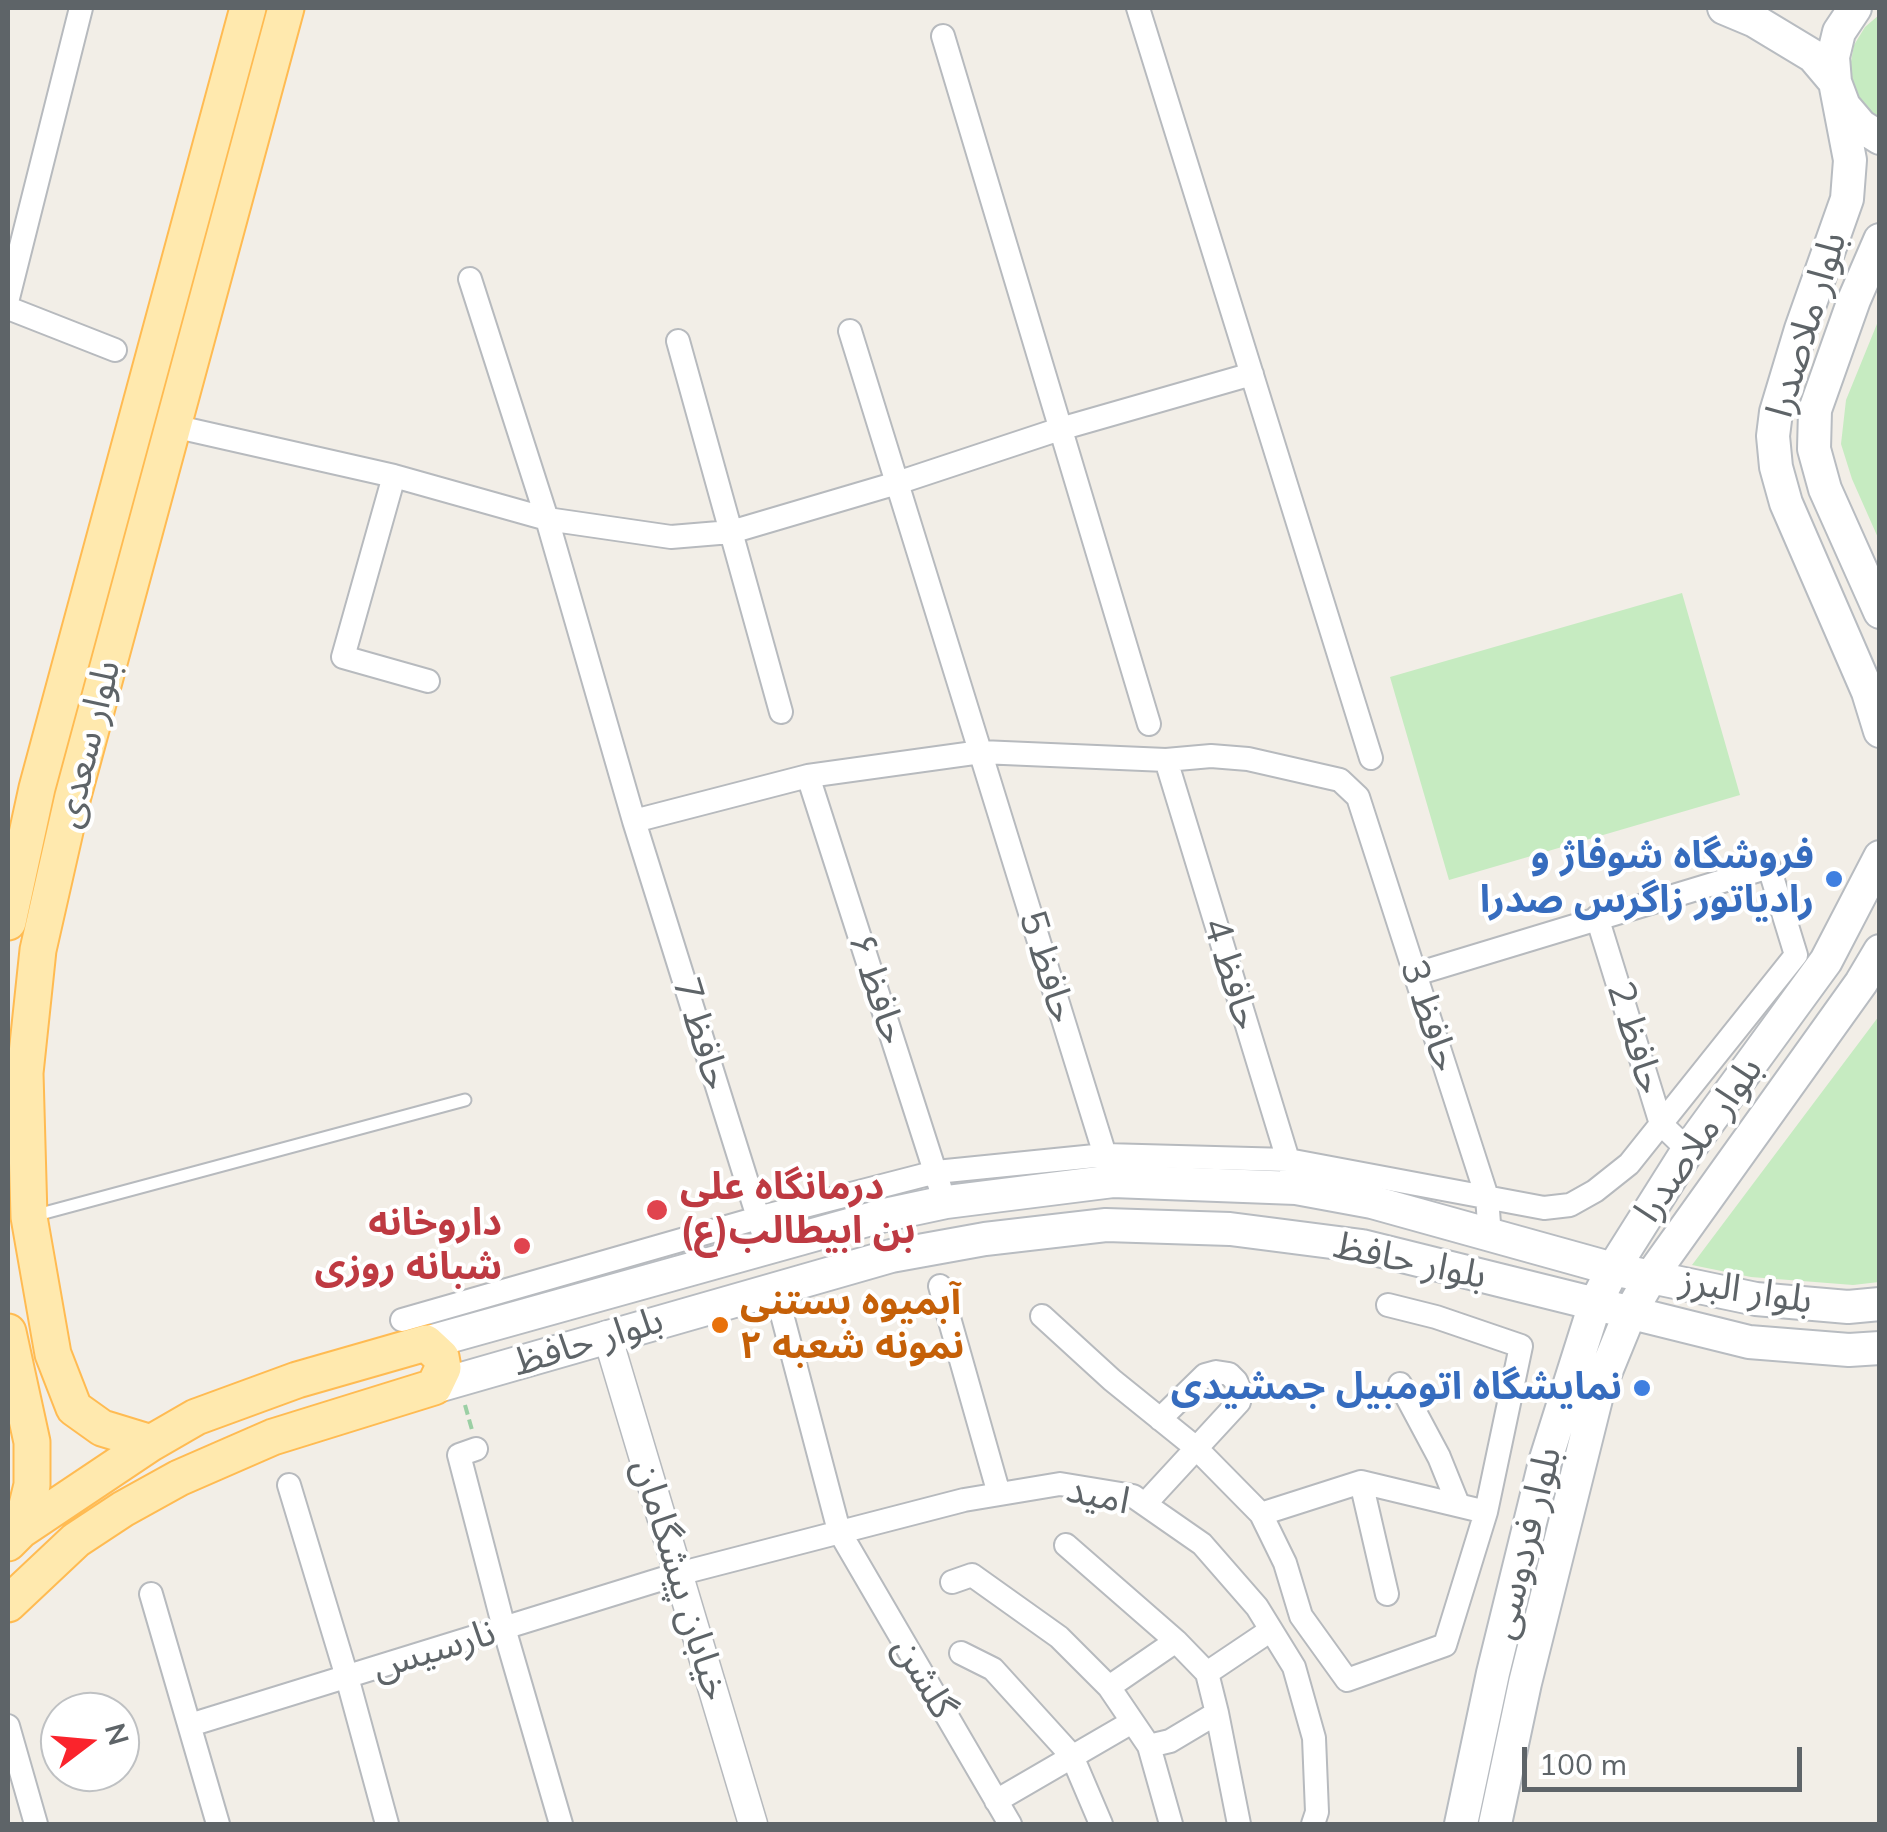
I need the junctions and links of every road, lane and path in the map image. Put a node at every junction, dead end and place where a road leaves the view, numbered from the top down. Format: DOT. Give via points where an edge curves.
graph roads {
  1 [pos="80,8"];
  2 [pos="248,8"];
  3 [pos="286,8"];
  4 [pos="1138,8"];
  5 [pos="1724,8"];
  6 [pos="1854,8"];
  7 [pos="942,36"];
  8 [pos="1835,82"];
  9 [pos="1880,138"];
  10 [pos="1880,240"];
  11 [pos="470,279"];
  12 [pos="8,298"];
  13 [pos="8,308"];
  14 [pos="850,331"];
  15 [pos="678,341"];
  16 [pos="116,350"];
  17 [pos="1252,374"];
  18 [pos="138,416"];
  19 [pos="173,426"];
  20 [pos="1060,429"];
  21 [pos="394,476"];
  22 [pos="897,484"];
  23 [pos="547,519"];
  24 [pos="731,532"];
  25 [pos="1880,612"];
  26 [pos="428,681"];
  27 [pos="782,712"];
  28 [pos="1149,724"];
  29 [pos="1880,731"];
  30 [pos="981,752"];
  31 [pos="1371,758"];
  32 [pos="1166,760"];
  33 [pos="808,776"];
  34 [pos="634,821"];
  35 [pos="1880,857"];
  36 [pos="1597,917"];
  37 [pos="8,922"];
  38 [pos="1880,951"];
  39 [pos="1416,974"];
  40 [pos="465,1100"];
  41 [pos="1662,1124"];
  42 [pos="1688,1150"];
  43 [pos="1109,1168"];
  44 [pos="1292,1174"];
  45 [pos="941,1187"];
  46 [pos="1487,1197"];
  47 [pos="29,1218"];
  48 [pos="762,1233"];
  49 [pos="1490,1236"];
  50 [pos="1612,1269"];
  51 [pos="1652,1275"];
  52 [pos="586,1283"];
  53 [pos="940,1286"];
  54 [pos="775,1288"];
  55 [pos="1595,1304"];
  56 [pos="1880,1304"];
  57 [pos="1388,1305"];
  58 [pos="1630,1313"];
  59 [pos="1042,1316"];
  60 [pos="473,1329"];
  61 [pos="414,1331"];
  62 [pos="8,1332"];
  63 [pos="607,1335"];
  64 [pos="1880,1348"];
  65 [pos="459,1380"];
  66 [pos="1400,1384"];
  67 [pos="1160,1419"];
  68 [pos="151,1443"];
  69 [pos="1195,1446"];
  70 [pos="476,1449"];
  71 [pos="1362,1482"];
  72 [pos="289,1486"];
  73 [pos="999,1494"];
  74 [pos="1145,1504"];
  75 [pos="1458,1504"];
  76 [pos="1486,1512"];
  77 [pos="1261,1514"];
  78 [pos="839,1531"];
  79 [pos="14,1536"];
  80 [pos="1066,1545"];
  81 [pos="678,1574"];
  82 [pos="952,1582"];
  83 [pos="151,1594"];
  84 [pos="1387,1594"];
  85 [pos="8,1604"];
  86 [pos="504,1628"];
  87 [pos="1271,1630"];
  88 [pos="1176,1641"];
  89 [pos="961,1653"];
  90 [pos="1208,1673"];
  91 [pos="347,1677"];
  92 [pos="1109,1687"];
  93 [pos="1217,1714"];
  94 [pos="1132,1722"];
  95 [pos="190,1725"];
  96 [pos="8,1726"];
  97 [pos="1149,1746"];
  98 [pos="1072,1756"];
  99 [pos="996,1801"];
  100 [pos="36,1824"];
  101 [pos="218,1824"];
  102 [pos="387,1824"];
  103 [pos="562,1824"];
  104 [pos="753,1824"];
  105 [pos="1010,1824"];
  106 [pos="1101,1824"];
  107 [pos="1170,1824"];
  108 [pos="1239,1824"];
  109 [pos="1313,1824"];
  110 [pos="1461,1824"];
  111 [pos="1496,1824"];
  1 -- 12 [label="street"];
  2 -- 18 [label="main road, بلوار سعدی"];
  3 -- 19 [label="main road, بلوار سعدی"];
  4 -- 17 [label="street"];
  5 -- 8 [label="main road" via="1812,56"];
  6 -- 8 [label="main road, بلوار ملاصدرا" via="1839,32"];
  7 -- 20 [label="street"];
  8 -- 9 [label="main road" via="1844,106"];
  8 -- 29 [label="main road, بلوار ملاصدرا" via="1850,160 1847,199 1773,436 1786,503"];
  10 -- 25 [label="main road, بلوار ملاصدرا" via="1815,410 1814,449"];
  11 -- 23 [label="street, حافظ 7"];
  13 -- 16 [label="street"];
  14 -- 22 [label="street, حافظ 5"];
  15 -- 24 [label="street"];
  17 -- 20 [label="street"];
  17 -- 31 [label="street"];
  18 -- 19 [label="main road"];
  18 -- 37 [label="main road, بلوار سعدی"];
  19 -- 21 [label="street"];
  19 -- 47 [label="main road, بلوار سعدی" via="38,950 25,1073"];
  20 -- 22 [label="street"];
  20 -- 28 [label="street"];
  21 -- 23 [label="street"];
  21 -- 26 [label="street" via="343,657"];
  22 -- 24 [label="street"];
  22 -- 30 [label="street, حافظ 5"];
  23 -- 24 [label="street" via="671,537"];
  23 -- 34 [label="street, حافظ 7"];
  24 -- 27 [label="street"];
  30 -- 32 [label="street"];
  30 -- 33 [label="street"];
  30 -- 43 [label="street, حافظ 5"];
  32 -- 39 [label="street, حافظ 3" via="1248,759 1340,780 1358,798"];
  32 -- 44 [label="street, حافظ 4"];
  33 -- 34 [label="street"];
  33 -- 45 [label="street, حافظ ۶"];
  34 -- 48 [label="street, حافظ 7"];
  35 -- 42 [label="main road, بلوار ملاصدرا" via="1826,961"];
  36 -- 39 [label="street"];
  36 -- 41 [label="street, حافظ 2"];
  36 -- 41 [label="street" via="1769,867 1796,956"];
  38 -- 51 [label="main road, بلوار ملاصدرا"];
  39 -- 46 [label="street, حافظ 3"];
  40 -- 47 [label="lane"];
  41 -- 42 [label="street, حافظ 2"];
  41 -- 46 [label="street" via="1628,1164 1570,1205 1544,1208"];
  42 -- 50 [label="main road, بلوار ملاصدرا"];
  43 -- 44 [label="main road, بلوار حافظ"];
  43 -- 45 [label="main road, بلوار حافظ"];
  44 -- 46 [label="street"];
  44 -- 49 [label="main road, بلوار حافظ"];
  45 -- 48 [label="main road, بلوار حافظ" via="885,1215"];
  46 -- 49 [label="street, حافظ 3"];
  47 -- 68 [label="main road, بلوار سعدی" via="53,1354 74,1408 102,1428"];
  48 -- 52 [label="main road, بلوار حافظ"];
  49 -- 50 [label="main road, بلوار حافظ"];
  50 -- 51 [label="main road, بلوار البرز"];
  50 -- 55 [label="main road, بلوار فردوسی"];
  51 -- 56 [label="main road, بلوار البرز" via="1756,1299"];
  51 -- 58 [label="main road, بلوار فردوسی"];
  52 -- 60 [label="main road, بلوار حافظ"];
  52 -- 61 [label="street"];
  53 -- 73 [label="street"];
  54 -- 55 [label="main road, بلوار حافظ" via="985,1238 1106,1225 1230,1229 1362,1246"];
  54 -- 63 [label="main road, بلوار حافظ"];
  54 -- 78 [label="street, گلشن"];
  55 -- 58 [label="main road, بلوار حافظ"];
  55 -- 110 [label="main road, بلوار فردوسی" via="1545,1462"];
  57 -- 76 [label="street" via="1520,1346"];
  58 -- 64 [label="main road, بلوار البرز" via="1749,1342"];
  58 -- 111 [label="main road, بلوار فردوسی" via="1598,1392"];
  59 -- 67 [label="street"];
  60 -- 61 [label="main road, بلوار حافظ"];
  60 -- 65 [label="main road" via="464,1355 472,1367"];
  61 -- 65 [label="main road"];
  61 -- 68 [label="main road, بلوار حافظ" via="196,1417"];
  62 -- 79 [label="main road" via="32,1442 32,1485"];
  63 -- 65 [label="main road, بلوار حافظ"];
  63 -- 81 [label="street, خیابان پیشگامان"];
  65 -- 70 [label="path"];
  65 -- 85 [label="main road, بلوار حافظ" via="272,1437 179,1478 76,1540"];
  66 -- 75 [label="street"];
  67 -- 69 [label="street"];
  67 -- 69 [label="street" via="1205,1375 1229,1374 1238,1402"];
  68 -- 79 [label="main road, بلوار حافظ"];
  69 -- 74 [label="street"];
  69 -- 77 [label="street"];
  70 -- 86 [label="street" via="459,1455"];
  71 -- 75 [label="street"];
  71 -- 77 [label="street"];
  71 -- 84 [label="street"];
  72 -- 91 [label="street"];
  73 -- 74 [label="street, امید" via="1060,1484 1134,1496"];
  73 -- 78 [label="street, امید"];
  74 -- 87 [label="street, امید" via="1202,1544"];
  75 -- 76 [label="street"];
  76 -- 77 [label="street" via="1445,1645 1347,1680 1301,1616"];
  78 -- 81 [label="street, امید"];
  78 -- 99 [label="street, گلشن"];
  80 -- 88 [label="street"];
  81 -- 86 [label="street, نارسیس"];
  81 -- 104 [label="street, خیابان پیشگامان"];
  82 -- 92 [label="street" via="972,1574 1060,1637"];
  83 -- 95 [label="street"];
  86 -- 91 [label="street, نارسیس"];
  86 -- 103 [label="street"];
  87 -- 90 [label="street"];
  87 -- 109 [label="street, امید" via="1294,1667 1314,1738"];
  88 -- 90 [label="street"];
  88 -- 92 [label="street"];
  89 -- 98 [label="street" via="994,1669"];
  90 -- 93 [label="street"];
  91 -- 95 [label="street, نارسیس"];
  91 -- 102 [label="street"];
  92 -- 94 [label="street"];
  93 -- 97 [label="street"];
  93 -- 108 [label="street"];
  94 -- 97 [label="street"];
  94 -- 98 [label="street"];
  95 -- 101 [label="street"];
  96 -- 100 [label="street"];
  97 -- 107 [label="street"];
  98 -- 99 [label="street"];
  98 -- 106 [label="street"];
  99 -- 105 [label="street, گلشن"];
}
